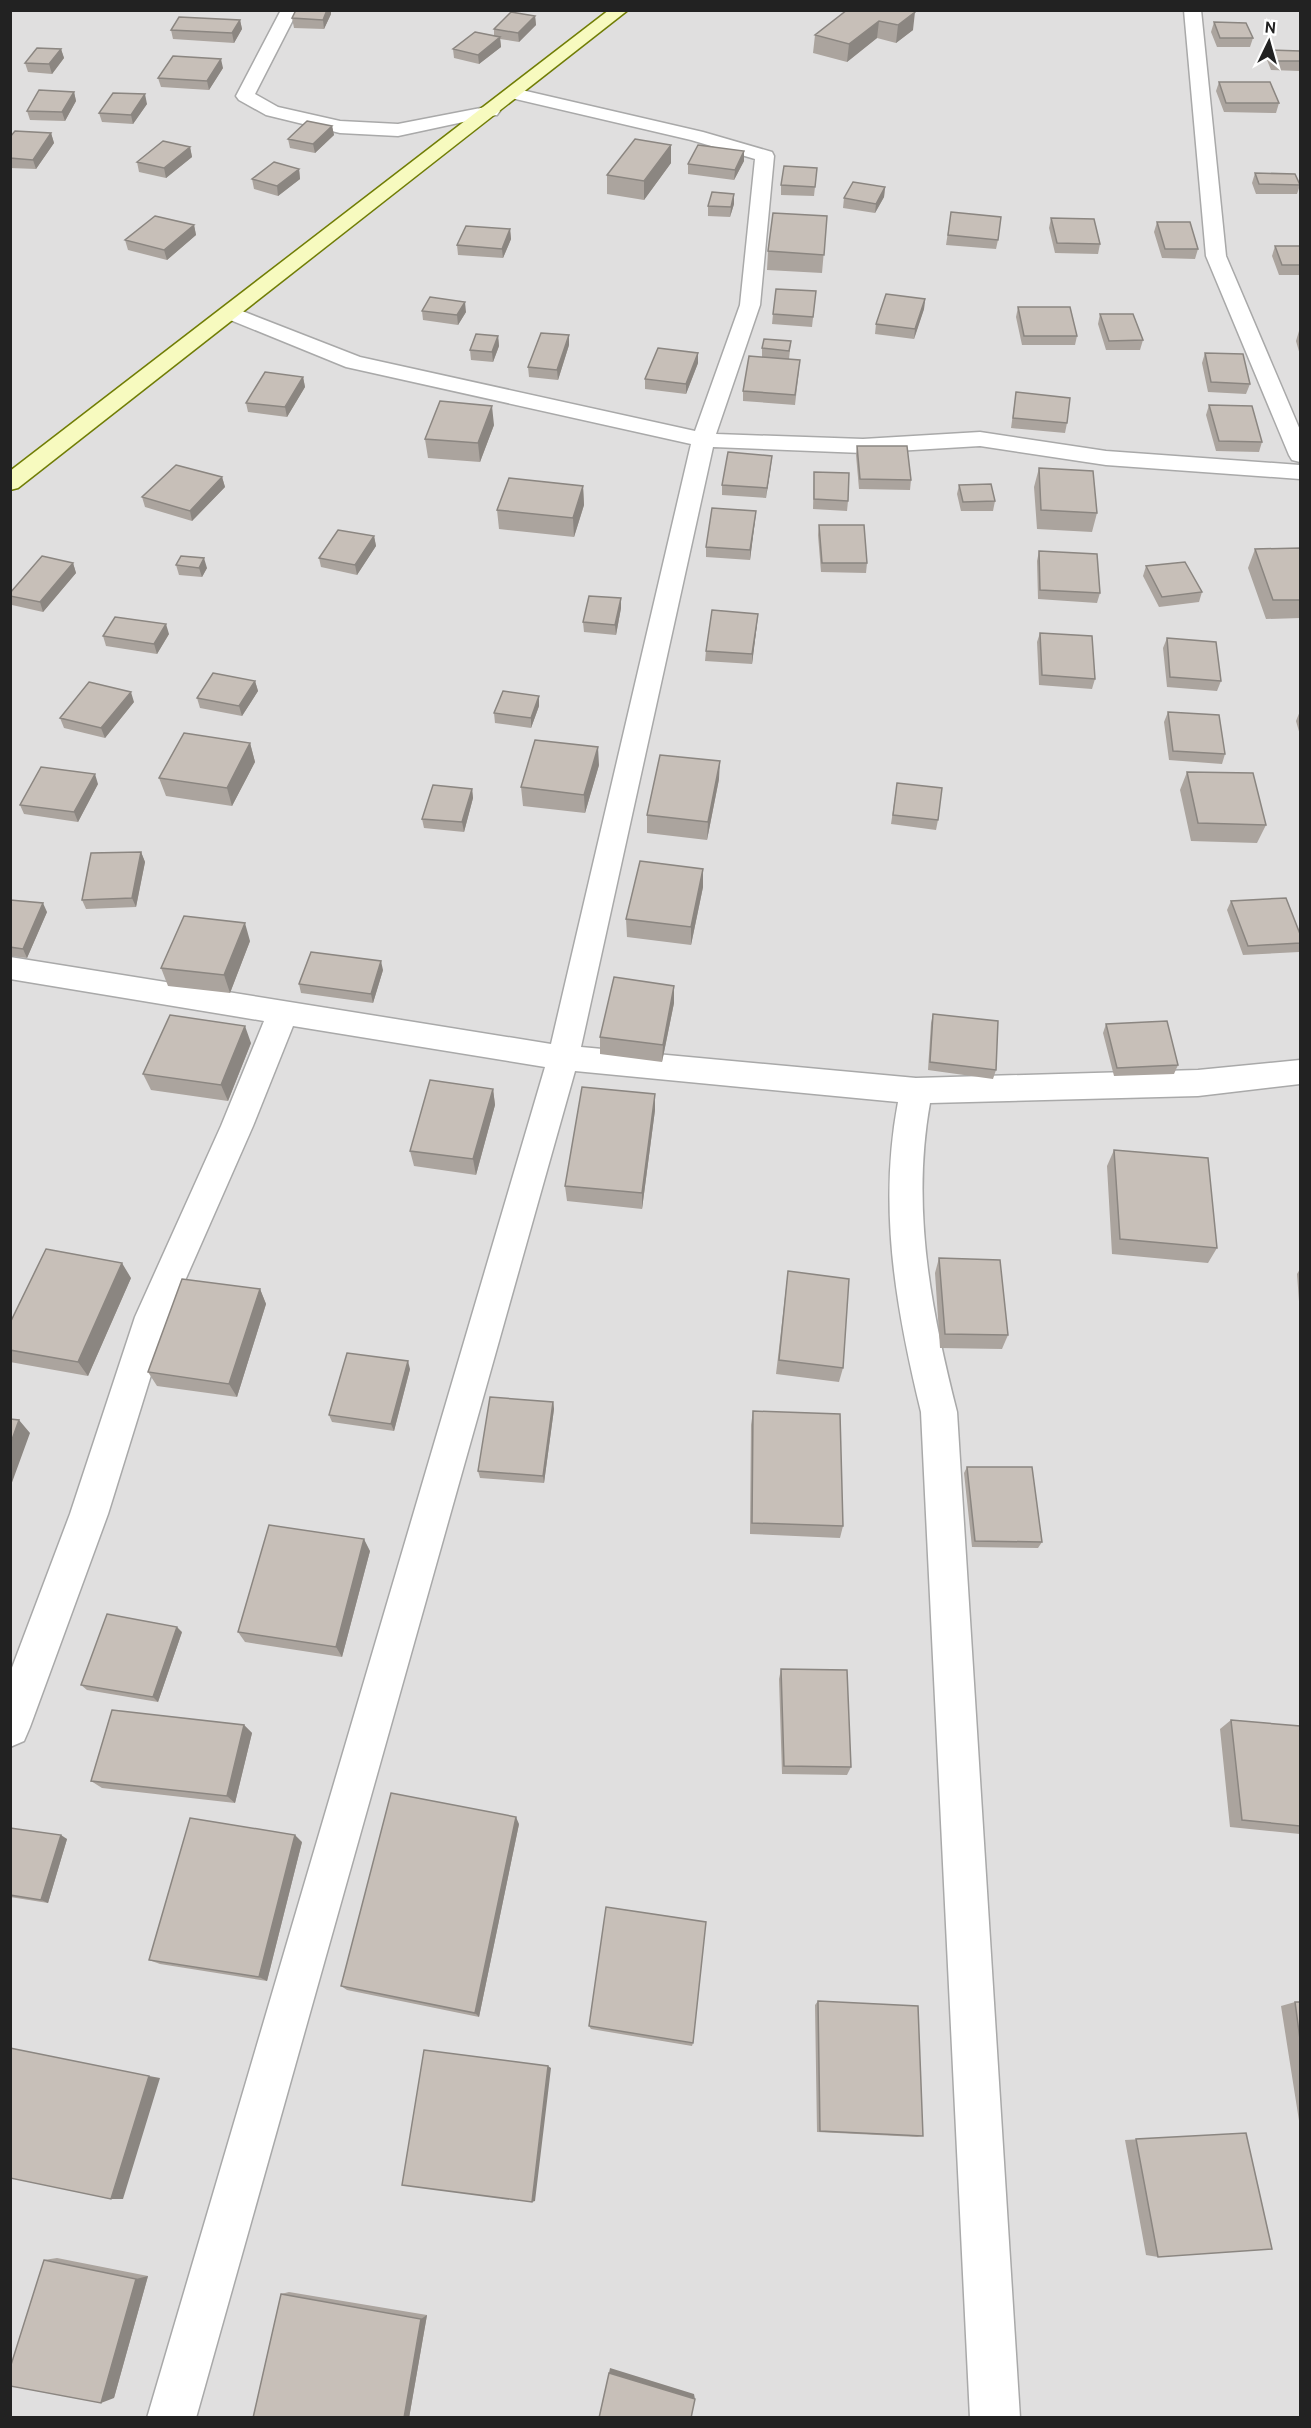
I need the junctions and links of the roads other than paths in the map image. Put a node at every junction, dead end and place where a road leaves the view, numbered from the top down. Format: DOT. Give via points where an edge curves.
graph roads {
  1 [pos="290,10"];
  2 [pos="620,10"];
  3 [pos="1192,10"];
  4 [pos="502,102"];
  5 [pos="230,313"];
  6 [pos="703,440"];
  7 [pos="1300,455"];
  8 [pos="1300,472"];
  9 [pos="10,483"];
  10 [pos="10,968"];
  11 [pos="284,1012"];
  12 [pos="563,1058"];
  13 [pos="1300,1072"];
  14 [pos="916,1092"];
  15 [pos="10,1727"];
  16 [pos="171,2418"];
  17 [pos="995,2418"];
  1 -- 4 [label="street" via="245,96 272,111 340,128 398,130"];
  2 -- 4 [label="main road"];
  3 -- 7 [label="street" via="1216,256"];
  4 -- 5 [label="main road"];
  4 -- 6 [label="street" via="696,136 765,156 750,305"];
  5 -- 6 [label="street" via="354,362"];
  5 -- 9 [label="main road"];
  6 -- 8 [label="street" via="863,446 980,439 1106,458"];
  6 -- 12 [label="street"];
  10 -- 11 [label="street"];
  11 -- 12 [label="street"];
  11 -- 15 [label="street" via="152,1317 89,1514"];
  12 -- 14 [label="street"];
  12 -- 16 [label="street"];
  13 -- 14 [label="street" via="1198,1083"];
  14 -- 17 [label="street" via="905,1163 907,1233 921,1342 939,1412"];
}
